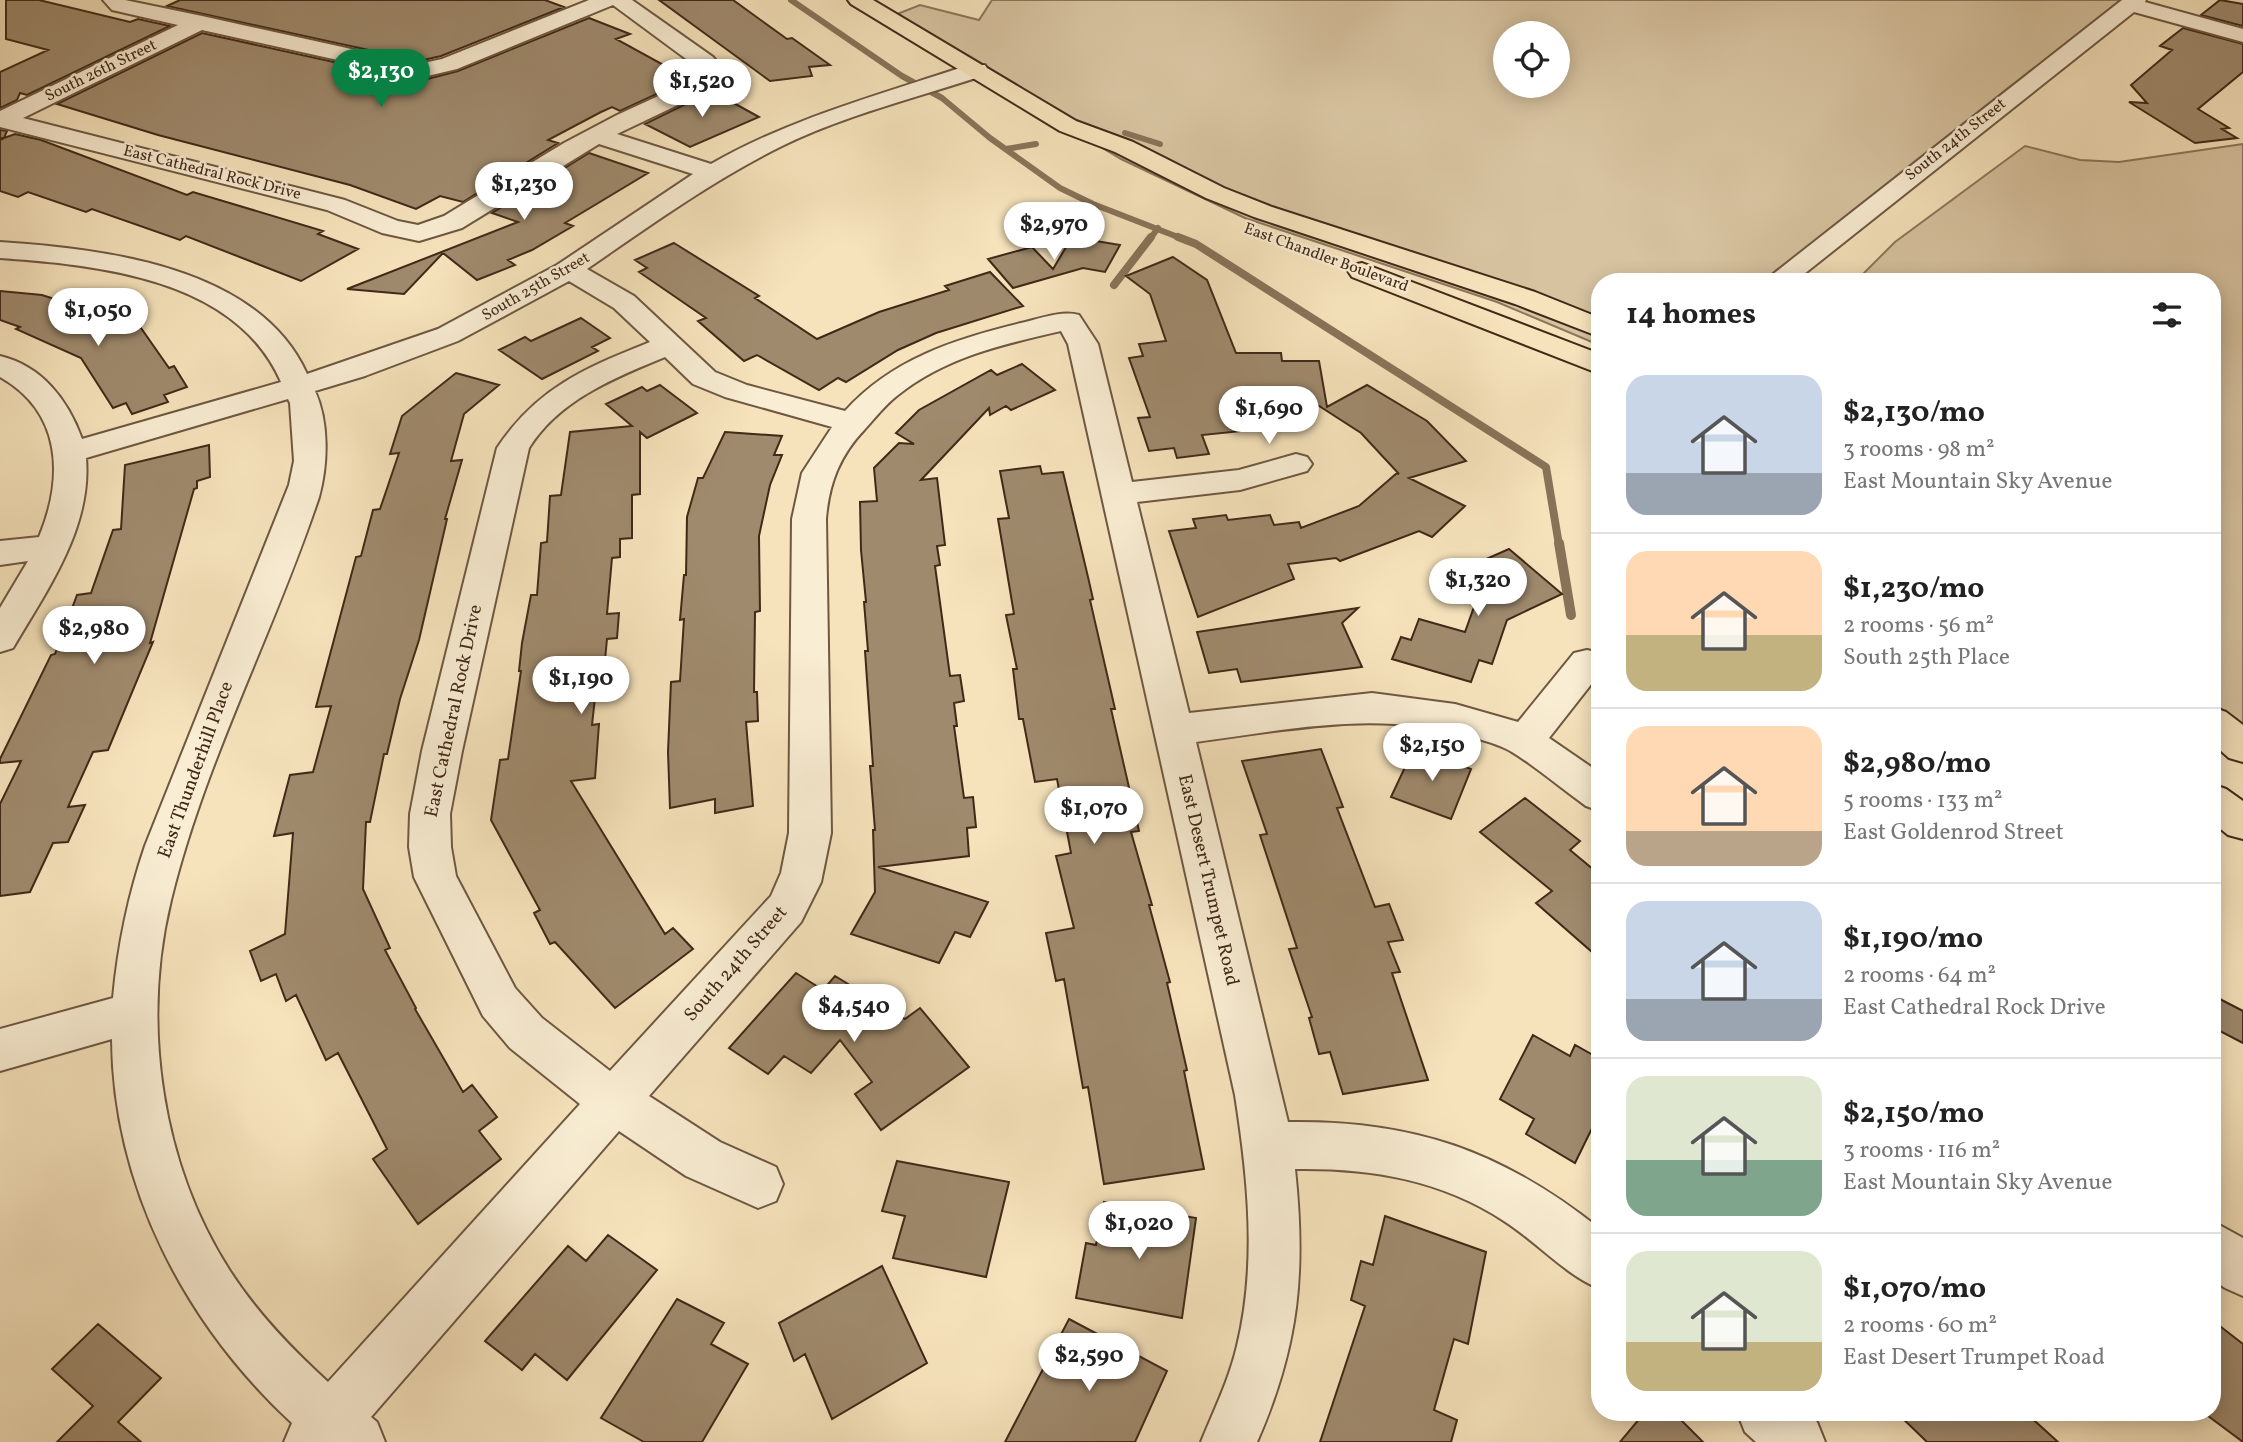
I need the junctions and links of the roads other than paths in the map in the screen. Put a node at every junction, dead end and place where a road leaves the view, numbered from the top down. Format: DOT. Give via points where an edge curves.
graph roads {
  1 [pos="113,0"];
  2 [pos="607,0"];
  3 [pos="619,0"];
  4 [pos="858,0"];
  5 [pos="2133,2"];
  6 [pos="202,22"];
  7 [pos="2243,36"];
  8 [pos="977,70"];
  9 [pos="1,120"];
  10 [pos="1068,126"];
  11 [pos="597,135"];
  12 [pos="714,173"];
  13 [pos="0,250"];
  14 [pos="568,271"];
  15 [pos="1788,273"];
  16 [pos="1069,321"];
  17 [pos="1591,324"];
  18 [pos="668,345"];
  19 [pos="1591,361"];
  20 [pos="0,365"];
  21 [pos="299,386"];
  22 [pos="853,423"];
  23 [pos="71,452"];
  24 [pos="1296,464"];
  25 [pos="1117,494"];
  26 [pos="51,547"];
  27 [pos="0,554"];
  28 [pos="0,639"];
  29 [pos="1587,663"];
  30 [pos="2221,729"];
  31 [pos="1172,730"];
  32 [pos="1525,741"];
  33 [pos="2243,747"];
  34 [pos="1591,789"];
  35 [pos="2221,807"];
  36 [pos="2243,823"];
  37 [pos="136,1012"];
  38 [pos="0,1050"];
  39 [pos="616,1101"];
  40 [pos="1268,1146"];
  41 [pos="758,1184"];
  42 [pos="2221,1254"];
  43 [pos="1591,1256"];
  44 [pos="2243,1270"];
  45 [pos="1775,1421"];
  46 [pos="333,1435"];
  47 [pos="1228,1442"];
  48 [pos="1797,1442"];
  1 -- 6 [label="street" via="120,6"];
  2 -- 6 [label="street" via="449,64 419,71"];
  3 -- 11 [label="street" via="705,62 718,77"];
  4 -- 8 [label="main road, East Chandler Boulevard"];
  5 -- 7 [label="street"];
  5 -- 15 [label="street, South 24th Street"];
  6 -- 9 [label="street, South 26th Street"];
  8 -- 10 [label="main road, East Chandler Boulevard"];
  8 -- 12 [label="street, South 25th Street" via="777,139"];
  9 -- 11 [label="street, East Cathedral Rock Drive" via="296,194 419,233 453,222"];
  10 -- 17 [label="main road, East Chandler Boulevard" via="1263,212 1525,298"];
  10 -- 19 [label="main road, East Chandler Boulevard" via="1098,156 1150,187 1236,225"];
  11 -- 12 [label="street"];
  12 -- 14 [label="street, South 25th Street"];
  13 -- 21 [label="street, East Thunderhill Place" via="110,261 204,291 268,335"];
  14 -- 18 [label="street" via="624,302"];
  14 -- 21 [label="street, South 25th Street" via="448,335"];
  16 -- 22 [label="street, South 24th Street" via="993,340 914,371"];
  16 -- 25 [label="street, East Desert Trumpet Road" via="1083,344"];
  18 -- 22 [label="street" via="691,369 719,386"];
  18 -- 39 [label="street, East Cathedral Rock Drive" via="563,396 522,430 513,448 430,814 435,877 499,1002 557,1060"];
  20 -- 23 [label="street" via="27,378 48,399"];
  21 -- 23 [label="street, South 25th Street"];
  21 -- 37 [label="street, East Thunderhill Place" via="309,426 310,466 294,520 169,840 149,903"];
  22 -- 39 [label="street, South 24th Street" via="821,467 809,519 810,833 799,888 786,909"];
  23 -- 26 [label="street" via="71,487"];
  24 -- 25 [label="street" via="1240,480"];
  25 -- 31 [label="street, East Desert Trumpet Road"];
  26 -- 27 [label="street"];
  26 -- 28 [label="street"];
  29 -- 32 [label="street"];
  30 -- 33 [label="main road"];
  31 -- 32 [label="street" via="1372,707 1455,718"];
  31 -- 40 [label="street, East Desert Trumpet Road"];
  32 -- 34 [label="street"];
  35 -- 36 [label="main road"];
  37 -- 38 [label="street"];
  37 -- 46 [label="street, East Thunderhill Place" via="146,1126 183,1236 210,1288 237,1325"];
  39 -- 41 [label="street, East Cathedral Rock Drive" via="703,1159"];
  39 -- 46 [label="street, South 24th Street" via="477,1254"];
  40 -- 43 [label="street" via="1361,1145 1442,1162 1488,1182 1532,1209"];
  40 -- 47 [label="street, East Desert Trumpet Road" via="1276,1244 1268,1323 1254,1381"];
  42 -- 44 [label="street"];
  45 -- 48 [label="street"];
}
